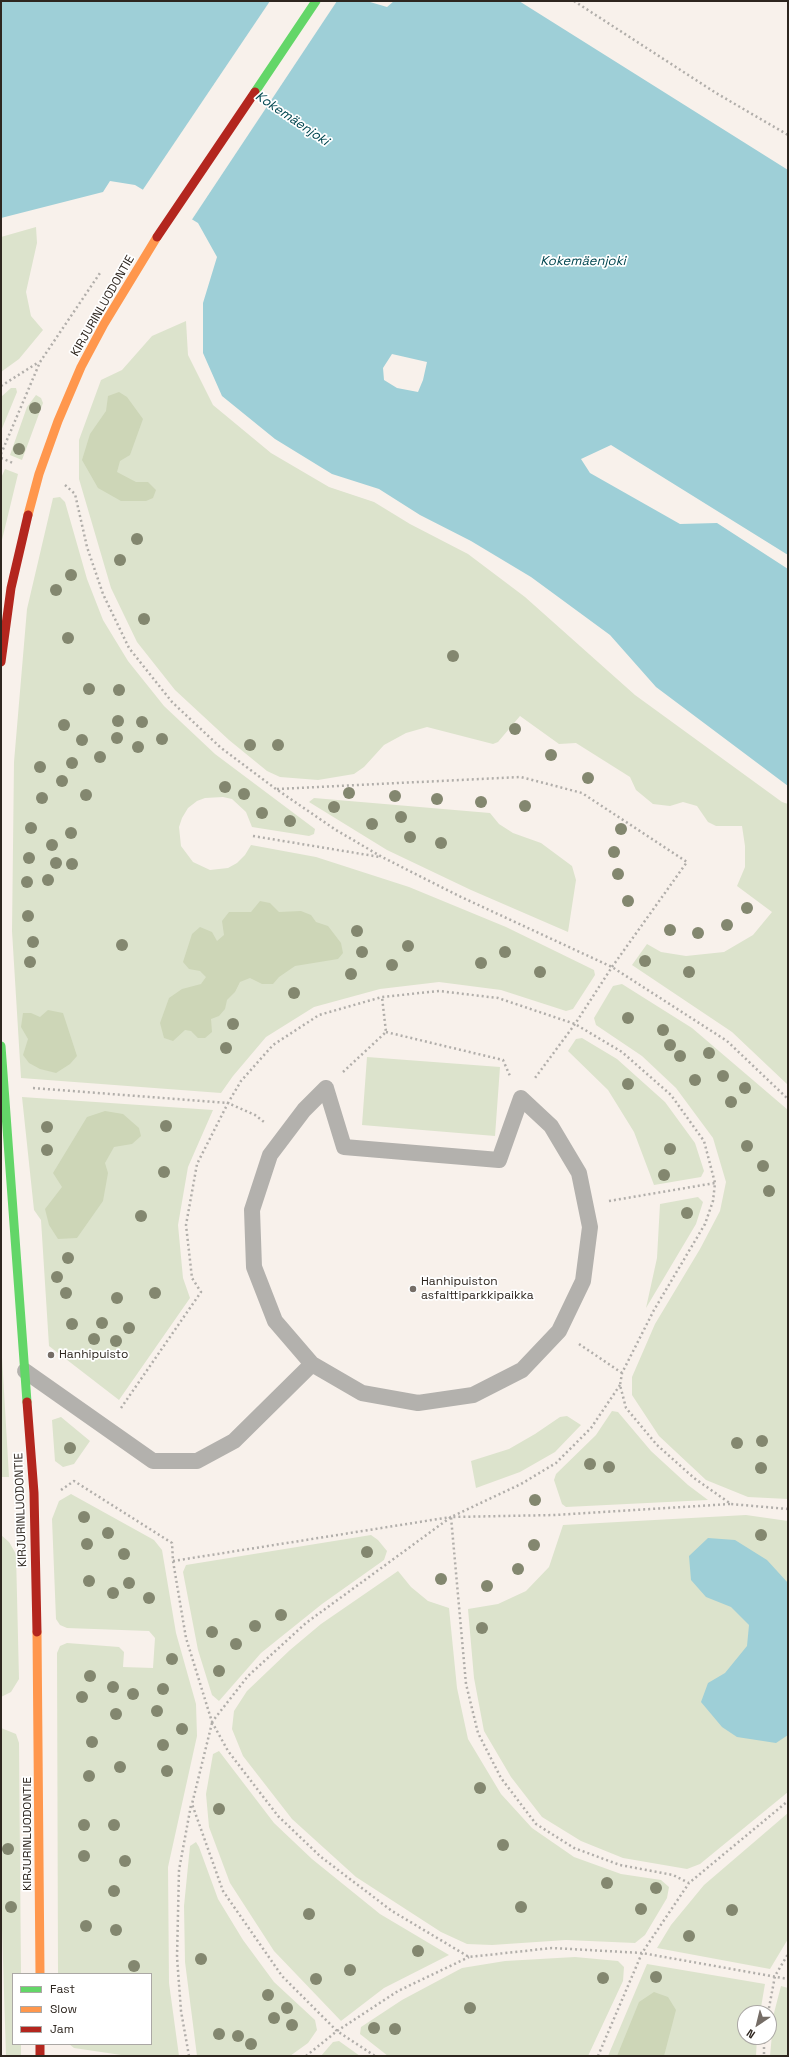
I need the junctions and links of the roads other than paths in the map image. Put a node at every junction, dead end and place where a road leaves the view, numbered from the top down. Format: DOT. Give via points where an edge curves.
graph roads {
  1 [pos="316,1"];
  2 [pos="1,662"];
  3 [pos="1,1046"];
  4 [pos="312,1364"];
  5 [pos="25,1371"];
  6 [pos="40,1973"];
  7 [pos="40,2045"];
  8 [pos="40,2056"];
  1 -- 2 [label="street, KIRJURINLUODONTIE" via="155,240 81,367 39,474 25,525 11,588"];
  3 -- 5 [label="street, KIRJURINLUODONTIE"];
  4 -- 4 [label="lane" via="275,1321 254,1267 252,1210 270,1155 304,1110 326,1088 344,1147 499,1160 521,1098 551,1126 579,1173 590,1227 583,1281 559,1331 522,1370 473,1395 418,1403 362,1393"];
  4 -- 5 [label="lane" via="234,1441 197,1461 153,1460"];
  5 -- 6 [label="street, KIRJURINLUODONTIE" via="34,1493 39,1709"];
  7 -- 8 [label="street"];
}
